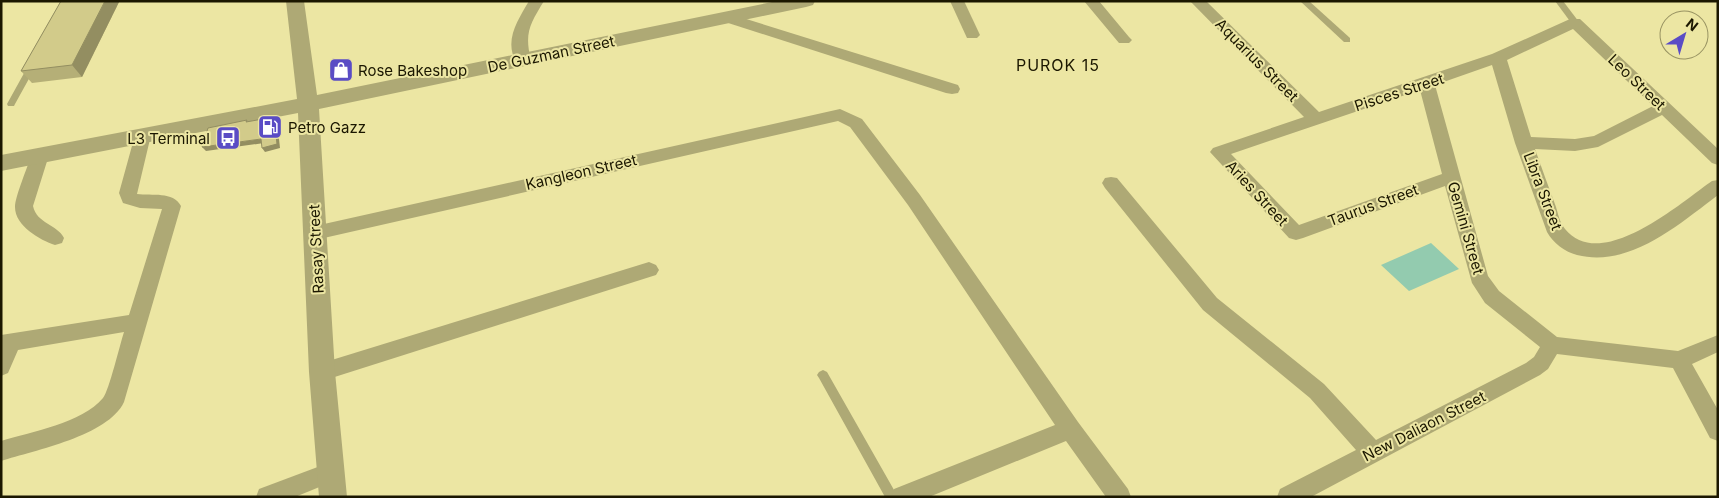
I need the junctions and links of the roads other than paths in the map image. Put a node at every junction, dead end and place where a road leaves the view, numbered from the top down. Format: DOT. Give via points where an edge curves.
graph roads {
  1 [pos="295,1"];
  2 [pos="537,1"];
  3 [pos="806,1"];
  4 [pos="957,1"];
  5 [pos="1091,1"];
  6 [pos="1197,1"];
  7 [pos="1304,1"];
  8 [pos="1559,1"];
  9 [pos="728,18"];
  10 [pos="1575,22"];
  11 [pos="972,35"];
  12 [pos="1124,40"];
  13 [pos="1348,40"];
  14 [pos="1498,58"];
  15 [pos="35,60"];
  16 [pos="523,60"];
  17 [pos="1426,83"];
  18 [pos="952,89"];
  19 [pos="11,104"];
  20 [pos="308,104"];
  21 [pos="1664,107"];
  22 [pos="1316,120"];
  23 [pos="143,135"];
  24 [pos="1524,143"];
  25 [pos="1219,152"];
  26 [pos="40,155"];
  27 [pos="1718,159"];
  28 [pos="1,163"];
  29 [pos="1451,177"];
  30 [pos="1111,183"];
  31 [pos="1718,186"];
  32 [pos="315,233"];
  33 [pos="1296,234"];
  34 [pos="55,238"];
  35 [pos="649,270"];
  36 [pos="136,322"];
  37 [pos="5,343"];
  38 [pos="1718,343"];
  39 [pos="1552,345"];
  40 [pos="1679,360"];
  41 [pos="1,367"];
  42 [pos="322,372"];
  43 [pos="824,375"];
  44 [pos="1070,430"];
  45 [pos="1718,431"];
  46 [pos="1,451"];
  47 [pos="1373,453"];
  48 [pos="331,472"];
  49 [pos="267,497"];
  50 [pos="333,497"];
  51 [pos="892,497"];
  52 [pos="902,497"];
  53 [pos="1120,497"];
  54 [pos="1288,497"];
  1 -- 20 [label="street, Rasay Street"];
  2 -- 16 [label="street" via="518,36"];
  3 -- 9 [label="street, De Guzman Street"];
  4 -- 11 [label="street"];
  5 -- 12 [label="street"];
  6 -- 22 [label="street, Aquarius Street"];
  7 -- 13 [label="lane"];
  8 -- 10 [label="lane, Leo Street"];
  9 -- 16 [label="street, De Guzman Street"];
  9 -- 18 [label="street"];
  10 -- 14 [label="street, Pisces Street"];
  10 -- 21 [label="street, Leo Street"];
  14 -- 17 [label="street, Pisces Street"];
  14 -- 24 [label="street, Libra Street"];
  15 -- 19 [label="lane"];
  16 -- 20 [label="street, De Guzman Street"];
  17 -- 22 [label="street, Pisces Street"];
  17 -- 29 [label="street, Gemini Street"];
  20 -- 23 [label="street, De Guzman Street"];
  20 -- 32 [label="street, Rasay Street"];
  21 -- 24 [label="street" via="1587,144"];
  21 -- 27 [label="street, Leo Street"];
  22 -- 25 [label="street, Pisces Street"];
  23 -- 26 [label="street, De Guzman Street"];
  23 -- 36 [label="street" via="129,198 142,202 165,202 172,206"];
  24 -- 31 [label="street, Libra Street" via="1556,232 1574,248 1588,252 1600,253 1633,242"];
  25 -- 33 [label="street, Aries Street"];
  26 -- 28 [label="street, De Guzman Street"];
  26 -- 34 [label="street" via="24,206 25,213 36,226"];
  29 -- 33 [label="street, Taurus Street"];
  29 -- 39 [label="street, Gemini Street" via="1484,288"];
  30 -- 47 [label="street" via="1210,304 1316,391"];
  32 -- 42 [label="street, Rasay Street"];
  32 -- 44 [label="street, Kangleon Street" via="829,116 846,117 856,123 914,200"];
  35 -- 42 [label="street"];
  36 -- 37 [label="street"];
  36 -- 46 [label="street" via="117,394 105,411 83,424"];
  37 -- 41 [label="street"];
  38 -- 40 [label="street"];
  39 -- 40 [label="street"];
  39 -- 47 [label="street, New Daliaon Street" via="1533,369"];
  40 -- 45 [label="street"];
  42 -- 48 [label="street, Rasay Street"];
  43 -- 51 [label="lane"];
  44 -- 52 [label="street"];
  44 -- 53 [label="street"];
  47 -- 54 [label="street, New Daliaon Street"];
  48 -- 49 [label="street"];
  48 -- 50 [label="street, Rasay Street"];
}
